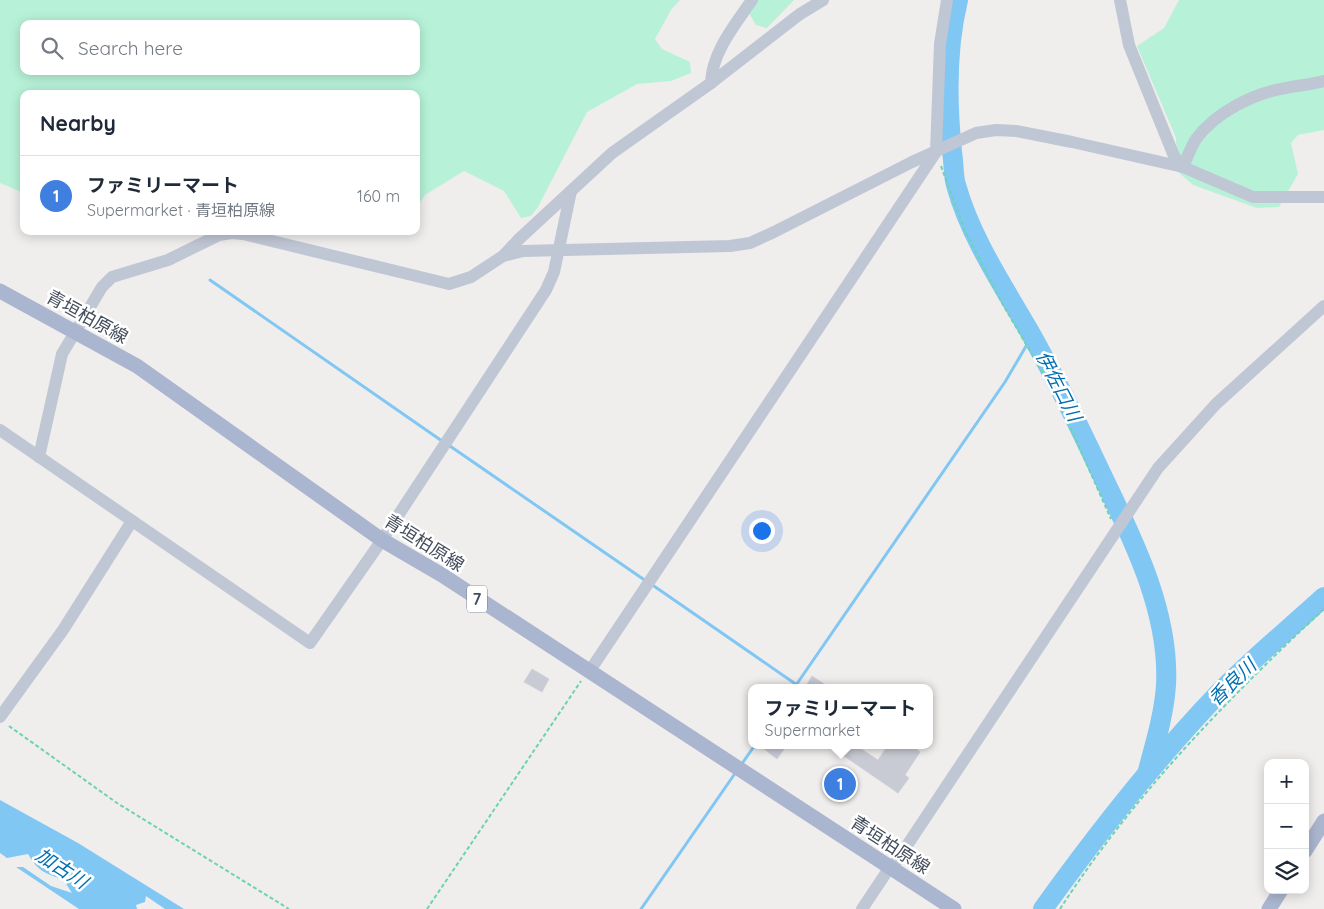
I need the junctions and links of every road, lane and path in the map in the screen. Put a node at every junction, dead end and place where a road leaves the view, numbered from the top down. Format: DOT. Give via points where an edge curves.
graph roads {
  1 [pos="752,0"];
  2 [pos="823,0"];
  3 [pos="947,0"];
  4 [pos="1120,0"];
  5 [pos="1324,81"];
  6 [pos="711,83"];
  7 [pos="946,147"];
  8 [pos="1183,167"];
  9 [pos="571,191"];
  10 [pos="1324,197"];
  11 [pos="219,235"];
  12 [pos="245,235"];
  13 [pos="559,249"];
  14 [pos="503,256"];
  15 [pos="0,291"];
  16 [pos="1324,306"];
  17 [pos="76,331"];
  18 [pos="0,430"];
  19 [pos="39,457"];
  20 [pos="132,522"];
  21 [pos="1116,531"];
  22 [pos="382,540"];
  23 [pos="1324,609"];
  24 [pos="588,671"];
  25 [pos="4,721"];
  26 [pos="1324,821"];
  27 [pos="1306,849"];
  28 [pos="891,868"];
  29 [pos="1278,894"];
  30 [pos="1273,908"];
  31 [pos="289,909"];
  32 [pos="427,909"];
  33 [pos="862,909"];
  34 [pos="954,909"];
  35 [pos="1060,909"];
  1 -- 6 [label="street" via="726,37 711,72"];
  2 -- 6 [label="street"];
  3 -- 7 [label="street" via="940,44"];
  4 -- 8 [label="street" via="1129,45 1174,156"];
  5 -- 8 [label="street" via="1265,93 1217,118 1196,139"];
  6 -- 9 [label="street" via="612,153"];
  7 -- 8 [label="street" via="976,133 1016,131"];
  7 -- 13 [label="street" via="750,242 730,246"];
  7 -- 21 [label="path" via="965,231 1002,303 1057,397"];
  7 -- 24 [label="street"];
  8 -- 10 [label="street" via="1253,197"];
  9 -- 13 [label="street"];
  9 -- 14 [label="street"];
  11 -- 17 [label="street" via="168,260 112,277 102,287"];
  12 -- 14 [label="street" via="450,284 471,277"];
  13 -- 14 [label="street"];
  13 -- 22 [label="street" via="546,290"];
  15 -- 17 [label="main road, 青垣柏原線 / 7"];
  16 -- 21 [label="street" via="1216,404 1158,468"];
  17 -- 19 [label="street" via="62,354"];
  17 -- 22 [label="main road, 青垣柏原線 / 7" via="137,366"];
  18 -- 19 [label="street"];
  19 -- 20 [label="street"];
  20 -- 22 [label="street" via="310,643"];
  20 -- 25 [label="street"];
  21 -- 28 [label="street"];
  22 -- 24 [label="main road, 青垣柏原線 / 7" via="442,575"];
  23 -- 35 [label="path" via="1228,701 1160,774 1088,866"];
  24 -- 28 [label="main road, 青垣柏原線 / 7"];
  24 -- 32 [label="path"];
  25 -- 31 [label="path" via="117,802"];
  26 -- 27 [label="main road"];
  28 -- 33 [label="street"];
  28 -- 34 [label="main road, 青垣柏原線 / 7"];
  29 -- 30 [label="main road"];
}
